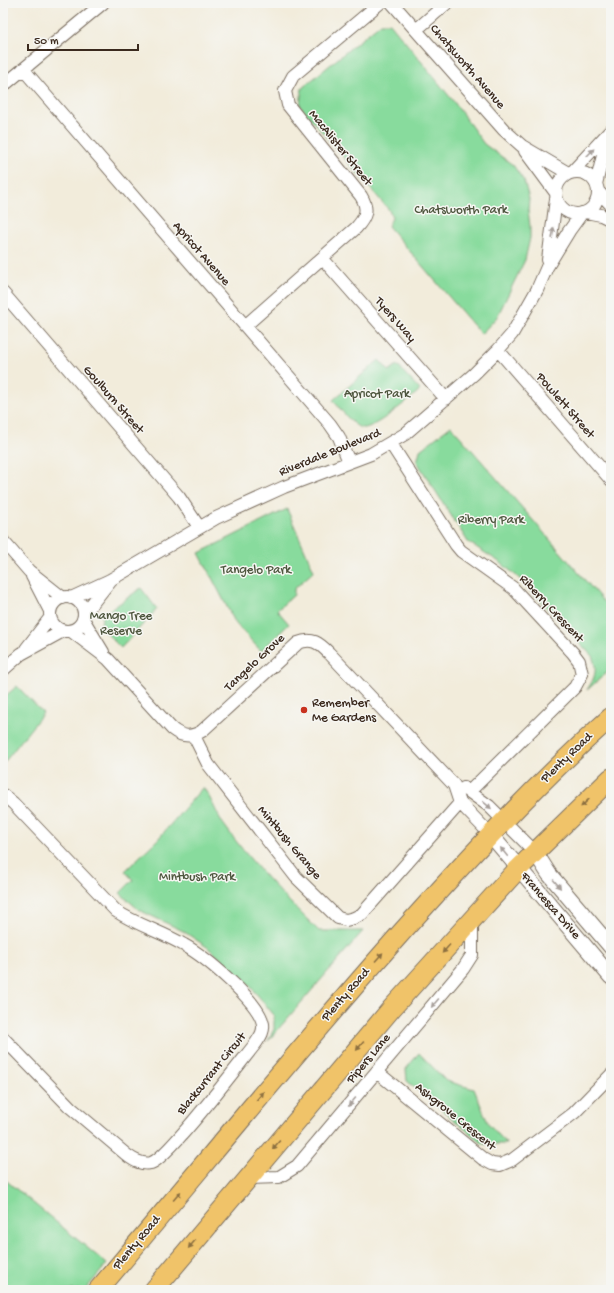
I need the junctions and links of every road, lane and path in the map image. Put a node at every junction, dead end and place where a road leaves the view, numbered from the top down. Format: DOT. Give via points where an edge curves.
graph roads {
  1 [pos="103,3"];
  2 [pos="380,3"];
  3 [pos="392,3"];
  4 [pos="447,3"];
  5 [pos="416,30"];
  6 [pos="23,69"];
  7 [pos="3,86"];
  8 [pos="610,132"];
  9 [pos="522,146"];
  10 [pos="570,173"];
  11 [pos="597,188"];
  12 [pos="556,196"];
  13 [pos="611,205"];
  14 [pos="584,213"];
  15 [pos="611,220"];
  16 [pos="322,258"];
  17 [pos="547,267"];
  18 [pos="3,293"];
  19 [pos="245,326"];
  20 [pos="498,350"];
  21 [pos="446,399"];
  22 [pos="391,444"];
  23 [pos="349,462"];
  24 [pos="611,480"];
  25 [pos="199,527"];
  26 [pos="3,541"];
  27 [pos="29,571"];
  28 [pos="110,580"];
  29 [pos="67,598"];
  30 [pos="50,614"];
  31 [pos="84,617"];
  32 [pos="67,631"];
  33 [pos="21,654"];
  34 [pos="108,659"];
  35 [pos="3,670"];
  36 [pos="611,716"];
  37 [pos="194,736"];
  38 [pos="611,778"];
  39 [pos="454,785"];
  40 [pos="470,791"];
  41 [pos="3,795"];
  42 [pos="460,802"];
  43 [pos="503,820"];
  44 [pos="490,834"];
  45 [pos="535,852"];
  46 [pos="518,869"];
  47 [pos="472,921"];
  48 [pos="611,947"];
  49 [pos="611,977"];
  50 [pos="3,1038"];
  51 [pos="377,1072"];
  52 [pos="611,1075"];
  53 [pos="248,1178"];
  54 [pos="168,1272"];
  55 [pos="98,1290"];
  56 [pos="154,1290"];
  57 [pos="160,1290"];
  1 -- 6 [label="street"];
  2 -- 16 [label="street, MacAlister Street" via="293,76 285,91 288,105 357,189 366,206 363,221"];
  3 -- 5 [label="street, Chatsworth Avenue"];
  4 -- 5 [label="street"];
  5 -- 9 [label="street, Chatsworth Avenue" via="488,113"];
  6 -- 7 [label="street"];
  6 -- 19 [label="street, Apricot Avenue"];
  10 -- 8 [label="street, one-way"];
  8 -- 11 [label="street"];
  9 -- 10 [label="street, Chatsworth Avenue"];
  9 -- 12 [label="street, Chatsworth Avenue"];
  10 -- 11 [label="street" via="589,175"];
  10 -- 12 [label="street" via="559,181"];
  11 -- 13 [label="street"];
  11 -- 14 [label="street" via="595,203"];
  12 -- 14 [label="street" via="566,211"];
  17 -- 12 [label="street, Riverdale Boulevard, one-way"];
  14 -- 15 [label="street" via="601,215"];
  14 -- 17 [label="street, Riverdale Boulevard" via="569,230"];
  16 -- 19 [label="street, MacAlister Street"];
  16 -- 21 [label="street, Tyers Way"];
  17 -- 20 [label="street, Riverdale Boulevard" via="525,313"];
  18 -- 25 [label="street, Goulburn Street" via="179,497"];
  19 -- 23 [label="street, Apricot Avenue" via="330,424 339,437"];
  20 -- 21 [label="street, Riverdale Boulevard"];
  20 -- 24 [label="street, Powlett Street"];
  21 -- 22 [label="street, Riverdale Boulevard"];
  22 -- 23 [label="street, Riverdale Boulevard"];
  22 -- 40 [label="street, Riberry Crescent" via="456,545 513,588 573,653 581,667 580,680 575,687"];
  23 -- 25 [label="street, Riverdale Boulevard" via="284,487"];
  25 -- 28 [label="street, Riverdale Boulevard"];
  26 -- 27 [label="street"];
  27 -- 29 [label="street"];
  27 -- 30 [label="street"];
  28 -- 29 [label="street, Riverdale Boulevard"];
  28 -- 31 [label="street, Riverdale Boulevard"];
  29 -- 30 [label="street" via="55,602"];
  29 -- 31 [label="street" via="80,604"];
  30 -- 32 [label="street" via="54,626"];
  30 -- 33 [label="street"];
  31 -- 32 [label="street" via="77,628"];
  31 -- 34 [label="street"];
  32 -- 33 [label="street"];
  32 -- 34 [label="street"];
  33 -- 35 [label="street"];
  34 -- 37 [label="street" via="172,729 179,734"];
  36 -- 43 [label="highway, Plenty Road"];
  37 -- 39 [label="street, Tangelo Grove" via="202,732 298,643 313,640 329,653"];
  37 -- 42 [label="street, Mintbush Grange" via="208,764 278,856 338,918 346,920 362,914"];
  38 -- 45 [label="highway, one-way"];
  39 -- 40 [label="street, Tangelo Grove"];
  39 -- 42 [label="street, Tangelo Grove"];
  40 -- 43 [label="street, Tangelo Grove, one-way"];
  41 -- 50 [label="street, Blackcurrant Circuit" via="116,911 199,954 234,985 254,1008 263,1024 261,1036 256,1043 173,1144 156,1161 145,1164 128,1156 70,1107"];
  42 -- 44 [label="street, Tangelo Grove"];
  43 -- 44 [label="highway, Plenty Road"];
  43 -- 45 [label="street, Tangelo Grove"];
  46 -- 44 [label="street, Francesca Drive, one-way"];
  55 -- 44 [label="highway, Plenty Road, one-way" via="325,1018"];
  45 -- 46 [label="highway"];
  45 -- 48 [label="street, Francesca Drive, one-way" via="549,874"];
  46 -- 47 [label="highway"];
  46 -- 49 [label="street, Francesca Drive"];
  47 -- 51 [label="street, Pipers Lane, one-way" via="472,955"];
  47 -- 53 [label="highway, one-way" via="392,1008"];
  51 -- 52 [label="street, Ashgrove Crescent" via="483,1159 500,1165 512,1160 574,1113"];
  51 -- 53 [label="street, Pipers Lane, one-way" via="297,1166 279,1177"];
  53 -- 54 [label="highway, one-way"];
  54 -- 56 [label="highway"];
  54 -- 57 [label="street"];
}
